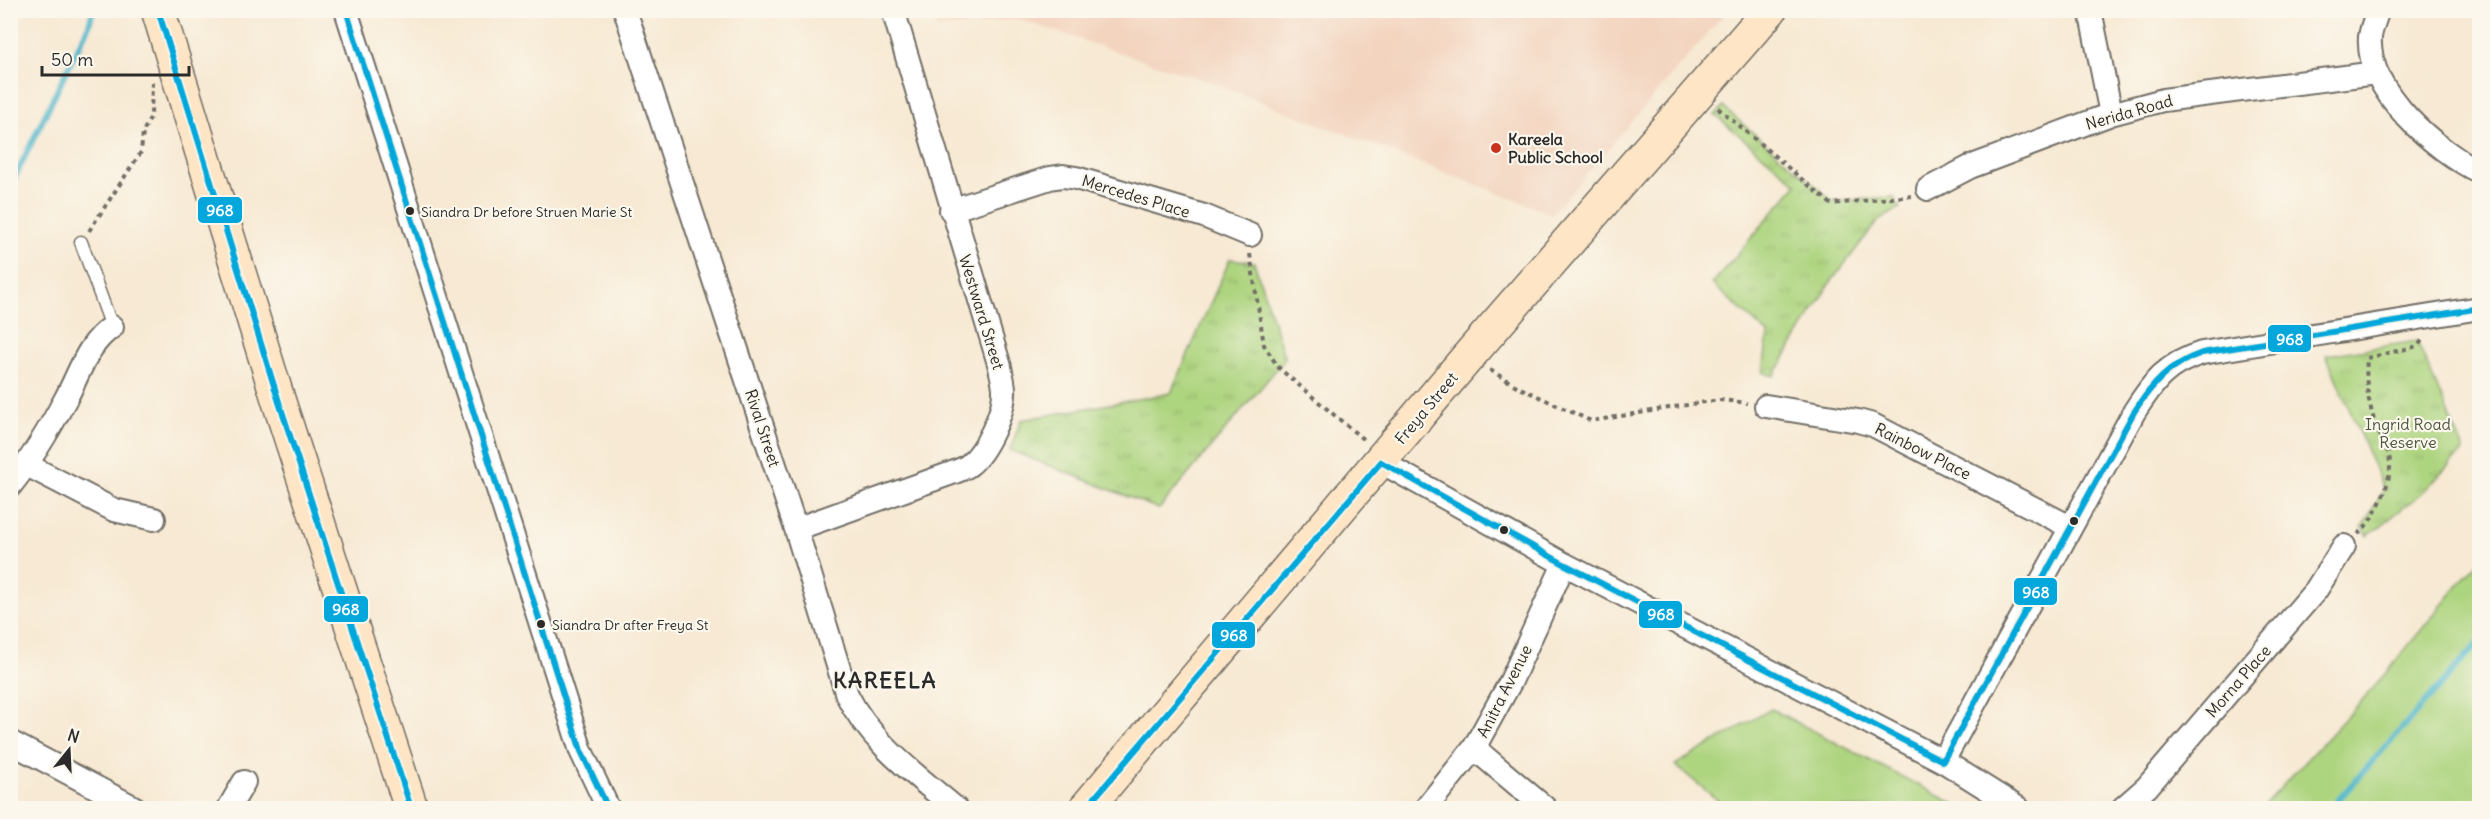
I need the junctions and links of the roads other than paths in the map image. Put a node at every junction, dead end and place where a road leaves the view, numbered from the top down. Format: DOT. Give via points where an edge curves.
graph roads {
  1 [pos="158,10"];
  2 [pos="346,10"];
  3 [pos="625,10"];
  4 [pos="893,10"];
  5 [pos="1770,10"];
  6 [pos="2090,10"];
  7 [pos="2378,10"];
  8 [pos="2376,73"];
  9 [pos="2111,114"];
  10 [pos="2480,172"];
  11 [pos="1928,189"];
  12 [pos="951,210"];
  13 [pos="1250,235"];
  14 [pos="81,242"];
  15 [pos="2480,308"];
  16 [pos="112,327"];
  17 [pos="1766,406"];
  18 [pos="1373,452"];
  19 [pos="27,465"];
  20 [pos="10,486"];
  21 [pos="154,519"];
  22 [pos="2070,527"];
  23 [pos="796,529"];
  24 [pos="2344,546"];
  25 [pos="1564,564"];
  26 [pos="10,742"];
  27 [pos="1474,748"];
  28 [pos="1943,761"];
  29 [pos="244,782"];
  30 [pos="135,808"];
  31 [pos="229,808"];
  32 [pos="411,808"];
  33 [pos="608,808"];
  34 [pos="956,808"];
  35 [pos="1086,808"];
  36 [pos="1426,808"];
  37 [pos="1545,808"];
  38 [pos="2018,808"];
  39 [pos="2123,808"];
  1 -- 32 [label="street" via="279,402"];
  2 -- 33 [label="street" via="581,752"];
  3 -- 23 [label="street, Rival Street"];
  4 -- 12 [label="street, Westward Street"];
  5 -- 18 [label="street, Freya Street" via="1467,358"];
  6 -- 9 [label="street"];
  7 -- 8 [label="street" via="2370,38"];
  8 -- 9 [label="street, Nerida Road" via="2163,100"];
  8 -- 10 [label="street" via="2406,118 2457,161"];
  9 -- 11 [label="street, Nerida Road" via="1970,167"];
  12 -- 13 [label="street, Mercedes Place" via="1063,176 1204,216"];
  12 -- 23 [label="street, Westward Street" via="1000,367 1004,391 993,432 981,453 952,474"];
  14 -- 16 [label="lane"];
  15 -- 22 [label="street" via="2186,358 2159,376 2148,391"];
  16 -- 19 [label="street" via="87,352 72,387"];
  17 -- 22 [label="street, Rainbow Place" via="1873,425"];
  18 -- 25 [label="street"];
  18 -- 35 [label="street, Freya Street"];
  19 -- 20 [label="street"];
  19 -- 21 [label="street" via="114,510"];
  22 -- 28 [label="street"];
  23 -- 34 [label="street, Rival Street" via="856,714 879,742"];
  24 -- 39 [label="street, Morna Place" via="2316,590 2147,787"];
  25 -- 27 [label="street, Anitra Avenue" via="1511,681"];
  25 -- 28 [label="street"];
  26 -- 30 [label="street"];
  27 -- 36 [label="street, Anitra Avenue"];
  27 -- 37 [label="street"];
  28 -- 38 [label="street"];
  29 -- 31 [label="street"];
}
